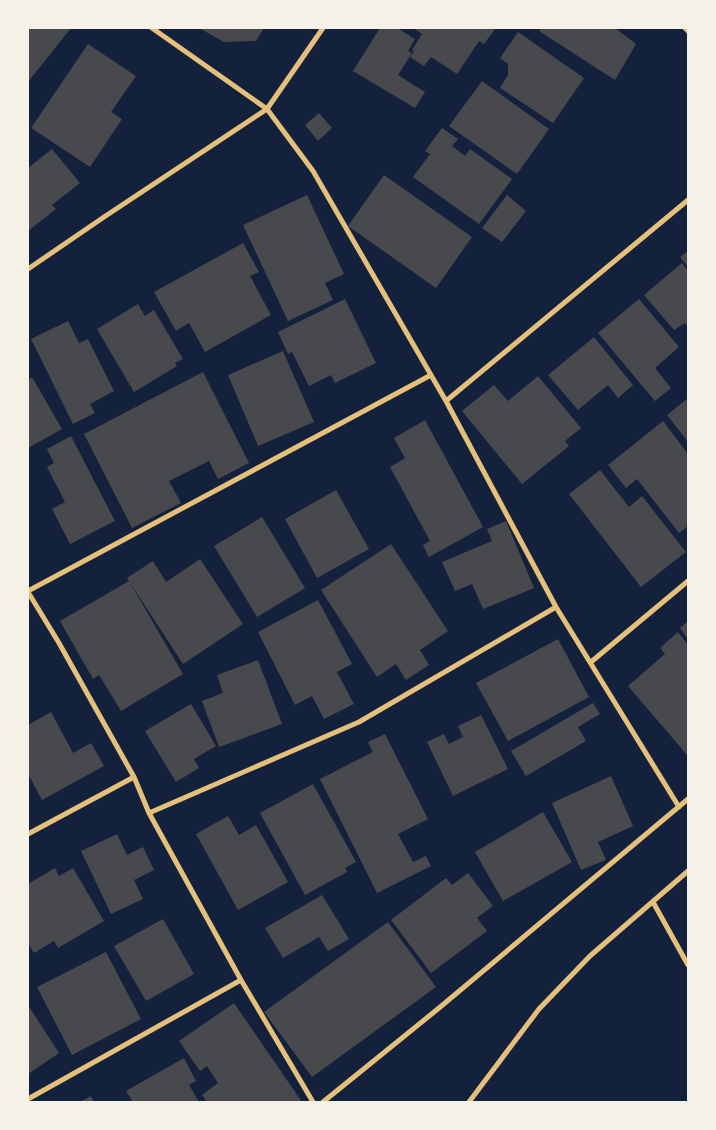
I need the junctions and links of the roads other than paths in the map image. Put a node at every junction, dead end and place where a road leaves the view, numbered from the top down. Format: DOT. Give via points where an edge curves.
graph roads {
  1 [pos="152,28"];
  2 [pos="323,28"];
  3 [pos="685,28"];
  4 [pos="688,31"];
  5 [pos="267,109"];
  6 [pos="688,200"];
  7 [pos="28,270"];
  8 [pos="430,375"];
  9 [pos="446,401"];
  10 [pos="688,581"];
  11 [pos="28,592"];
  12 [pos="556,607"];
  13 [pos="591,662"];
  14 [pos="134,777"];
  15 [pos="688,799"];
  16 [pos="679,807"];
  17 [pos="149,813"];
  18 [pos="28,834"];
  19 [pos="688,871"];
  20 [pos="653,902"];
  21 [pos="688,965"];
  22 [pos="241,980"];
  23 [pos="28,1099"];
  24 [pos="312,1102"];
  25 [pos="323,1102"];
  26 [pos="470,1102"];
  1 -- 5 [label="street"];
  2 -- 5 [label="street"];
  3 -- 4 [label="street"];
  5 -- 7 [label="street"];
  5 -- 8 [label="street" via="313,171"];
  6 -- 9 [label="street"];
  8 -- 9 [label="street"];
  8 -- 11 [label="street"];
  9 -- 12 [label="street"];
  10 -- 13 [label="street"];
  11 -- 14 [label="street"];
  12 -- 13 [label="street"];
  12 -- 17 [label="street" via="359,722"];
  13 -- 16 [label="street"];
  14 -- 17 [label="street"];
  14 -- 18 [label="street"];
  15 -- 16 [label="street"];
  16 -- 25 [label="street"];
  17 -- 22 [label="street"];
  19 -- 20 [label="street"];
  20 -- 21 [label="street"];
  20 -- 26 [label="street" via="590,956 539,1009"];
  22 -- 23 [label="street"];
  22 -- 24 [label="street"];
}
